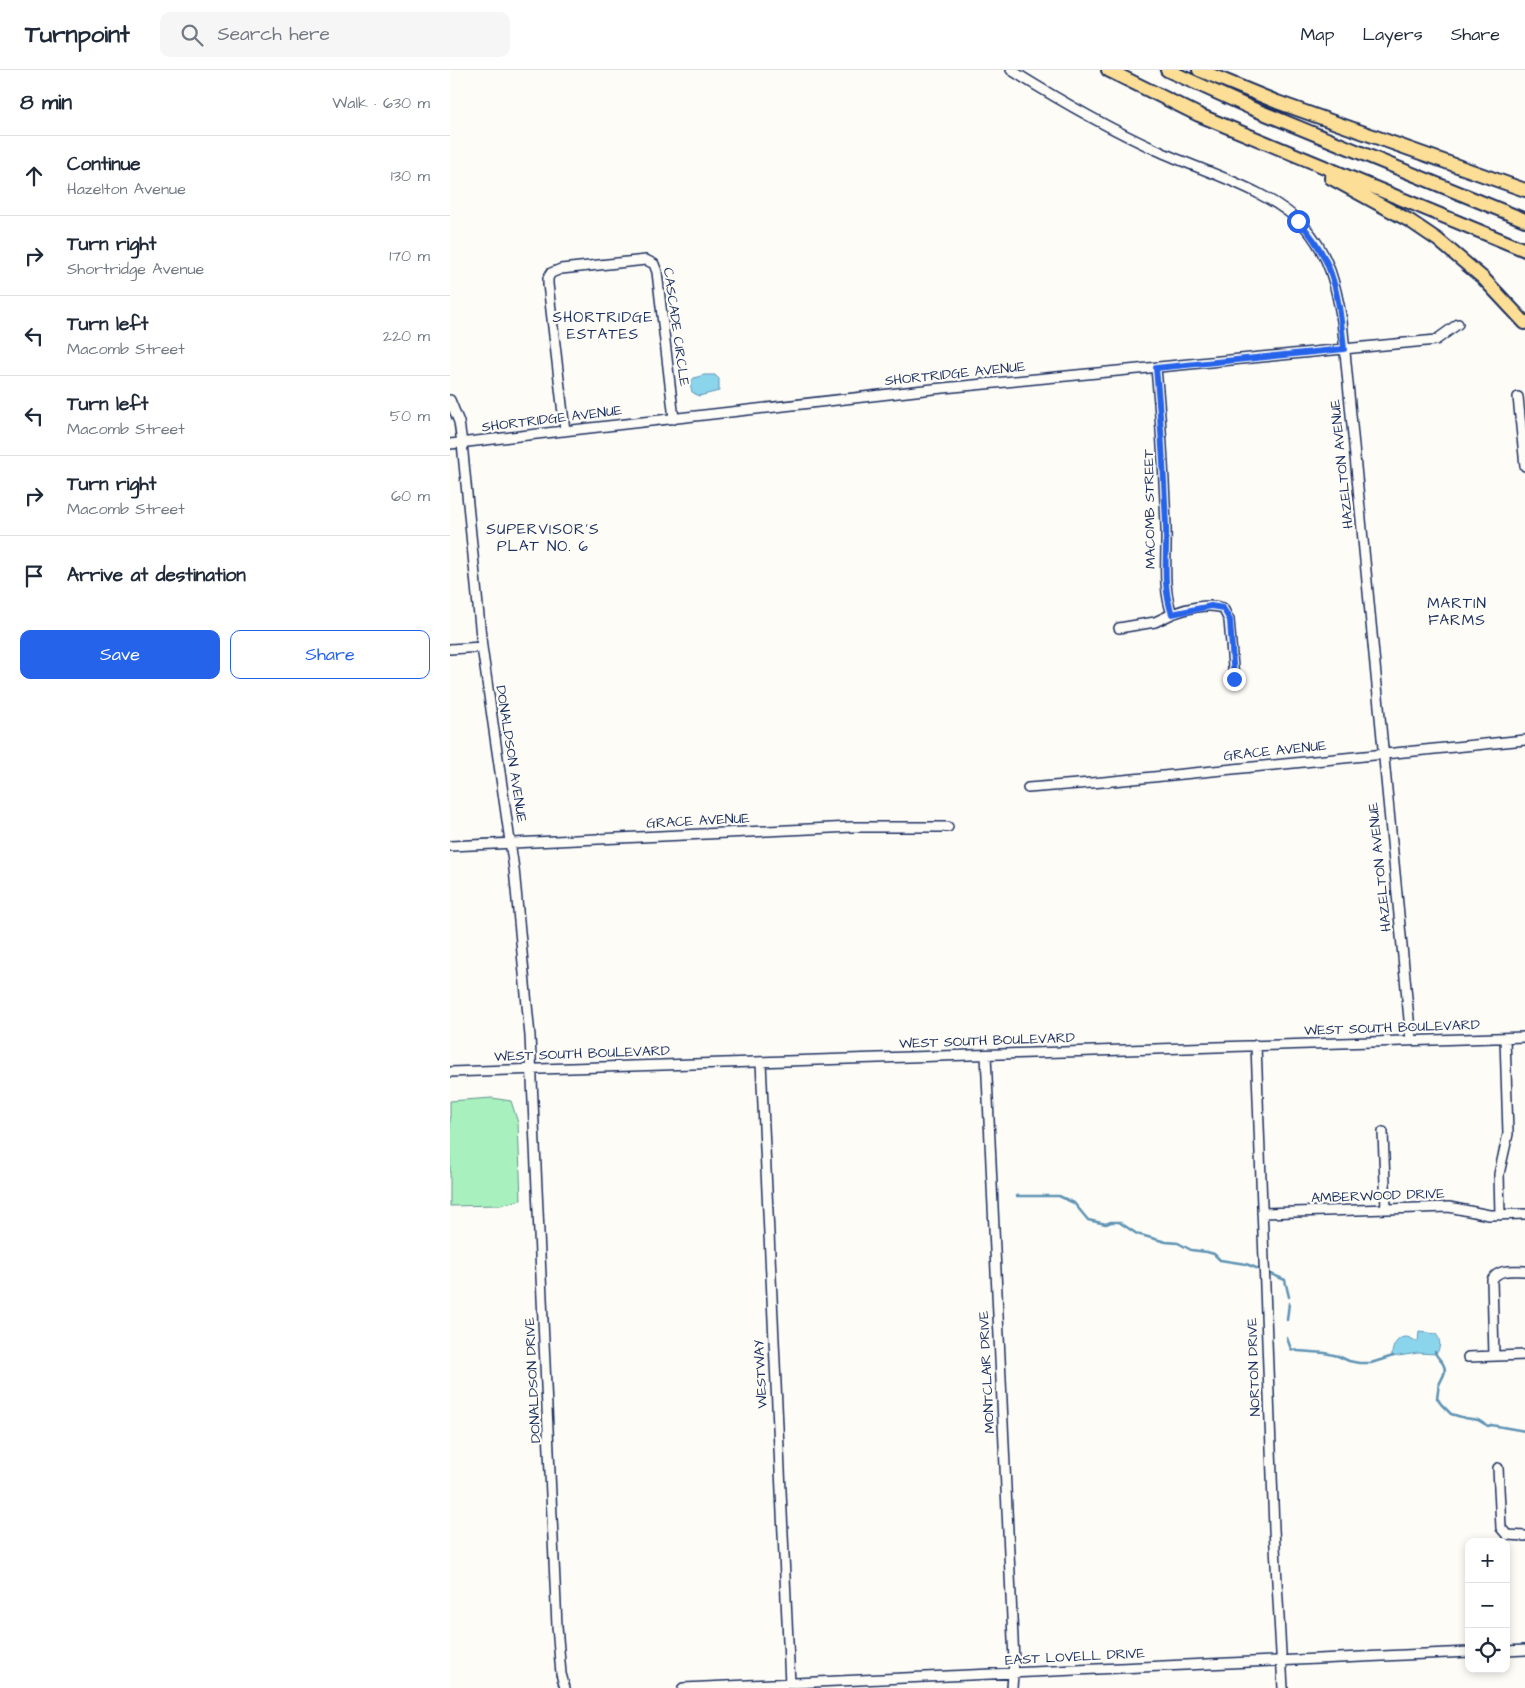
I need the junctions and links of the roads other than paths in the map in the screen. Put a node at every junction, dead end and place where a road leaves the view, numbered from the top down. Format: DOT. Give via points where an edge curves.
graph roads {
  1 [pos="1011,70"];
  2 [pos="1108,70"];
  3 [pos="1167,70"];
  4 [pos="1199,70"];
  5 [pos="1269,144"];
  6 [pos="1525,190"];
  7 [pos="1525,220"];
  8 [pos="1525,250"];
  9 [pos="1525,323"];
  10 [pos="1458,324"];
  11 [pos="1344,349"];
  12 [pos="1156,368"];
  13 [pos="1518,397"];
  14 [pos="450,400"];
  15 [pos="674,419"];
  16 [pos="565,431"];
  17 [pos="462,443"];
  18 [pos="450,444"];
  19 [pos="1525,466"];
  20 [pos="1172,614"];
  21 [pos="1119,628"];
  22 [pos="482,647"];
  23 [pos="450,649"];
  24 [pos="1234,679"];
  25 [pos="1525,740"];
  26 [pos="1383,754"];
  27 [pos="1028,788"];
  28 [pos="948,827"];
  29 [pos="510,844"];
  30 [pos="450,846"];
  31 [pos="1525,1037"];
  32 [pos="1505,1038"];
  33 [pos="1411,1040"];
  34 [pos="1256,1045"];
  35 [pos="986,1055"];
  36 [pos="761,1062"];
  37 [pos="532,1070"];
  38 [pos="450,1072"];
  39 [pos="1383,1132"];
  40 [pos="1386,1209"];
  41 [pos="1262,1213"];
  42 [pos="1525,1214"];
  43 [pos="1500,1215"];
  44 [pos="1525,1271"];
  45 [pos="1494,1356"];
  46 [pos="1525,1356"];
  47 [pos="1468,1357"];
  48 [pos="1498,1468"];
  49 [pos="1525,1536"];
  50 [pos="1525,1650"];
  51 [pos="1510,1651"];
  52 [pos="1465,1652"];
  53 [pos="1282,1661"];
  54 [pos="1014,1674"];
  55 [pos="790,1684"];
  56 [pos="565,1688"];
  57 [pos="683,1688"];
  58 [pos="1012,1688"];
  59 [pos="1283,1688"];
  1 -- 11 [label="street, HAZELTON AVENUE" via="1128,136 1254,191 1287,211 1315,239 1327,261 1337,294"];
  2 -- 5 [label="highway" via="1172,103"];
  3 -- 7 [label="highway" via="1251,108"];
  4 -- 6 [label="highway" via="1276,102"];
  5 -- 8 [label="highway"];
  5 -- 9 [label="highway" via="1401,216 1438,240 1483,278"];
  10 -- 11 [label="street, SHORTRIDGE AVENUE" via="1436,340"];
  11 -- 12 [label="street, SHORTRIDGE AVENUE"];
  11 -- 26 [label="street, HAZELTON AVENUE"];
  12 -- 15 [label="street, SHORTRIDGE AVENUE" via="933,389"];
  12 -- 20 [label="street, MACOMB STREET" via="1164,469 1165,588"];
  13 -- 19 [label="street"];
  14 -- 17 [label="street, DONALDSON AVENUE" via="459,422"];
  15 -- 16 [label="street, SHORTRIDGE AVENUE"];
  15 -- 16 [label="street, CASCADE CIRCLE" via="656,267 646,260 580,267 555,271 548,278"];
  16 -- 17 [label="street, SHORTRIDGE AVENUE"];
  17 -- 18 [label="street, SHORTRIDGE AVENUE"];
  17 -- 22 [label="street, DONALDSON AVENUE"];
  20 -- 21 [label="street" via="1154,622"];
  20 -- 24 [label="street" via="1211,606 1223,608 1230,620"];
  22 -- 23 [label="street"];
  22 -- 29 [label="street, DONALDSON AVENUE"];
  25 -- 26 [label="street, GRACE AVENUE"];
  26 -- 27 [label="street, GRACE AVENUE"];
  26 -- 33 [label="street, HAZELTON AVENUE"];
  28 -- 29 [label="street, GRACE AVENUE" via="852,827"];
  29 -- 30 [label="street, GRACE AVENUE"];
  29 -- 37 [label="street, DONALDSON AVENUE"];
  31 -- 32 [label="street, WEST SOUTH BOULEVARD"];
  32 -- 33 [label="street, WEST SOUTH BOULEVARD"];
  32 -- 43 [label="street" via="1508,1134 1500,1174"];
  33 -- 34 [label="street, WEST SOUTH BOULEVARD"];
  34 -- 35 [label="street, WEST SOUTH BOULEVARD"];
  34 -- 41 [label="street, NORTON DRIVE"];
  35 -- 36 [label="street, WEST SOUTH BOULEVARD"];
  35 -- 54 [label="street, MONTCLAIR DRIVE"];
  36 -- 37 [label="street, WEST SOUTH BOULEVARD"];
  36 -- 55 [label="street, WESTWAY"];
  37 -- 38 [label="street, WEST SOUTH BOULEVARD"];
  37 -- 56 [label="street, DONALDSON DRIVE" via="558,1645 560,1674"];
  39 -- 40 [label="street"];
  40 -- 41 [label="street, AMBERWOOD DRIVE"];
  40 -- 43 [label="street, AMBERWOOD DRIVE" via="1453,1207"];
  41 -- 53 [label="street, NORTON DRIVE"];
  42 -- 43 [label="street, AMBERWOOD DRIVE"];
  44 -- 45 [label="street" via="1499,1272 1492,1280"];
  45 -- 46 [label="street"];
  45 -- 47 [label="street"];
  48 -- 49 [label="street" via="1500,1528 1507,1535"];
  50 -- 51 [label="street"];
  52 -- 53 [label="street, EAST LOVELL DRIVE"];
  53 -- 54 [label="street, EAST LOVELL DRIVE"];
  53 -- 59 [label="street, NORTON DRIVE"];
  54 -- 55 [label="street, EAST LOVELL DRIVE"];
  54 -- 58 [label="street, MONTCLAIR DRIVE"];
  55 -- 57 [label="street, EAST LOVELL DRIVE"];
}
